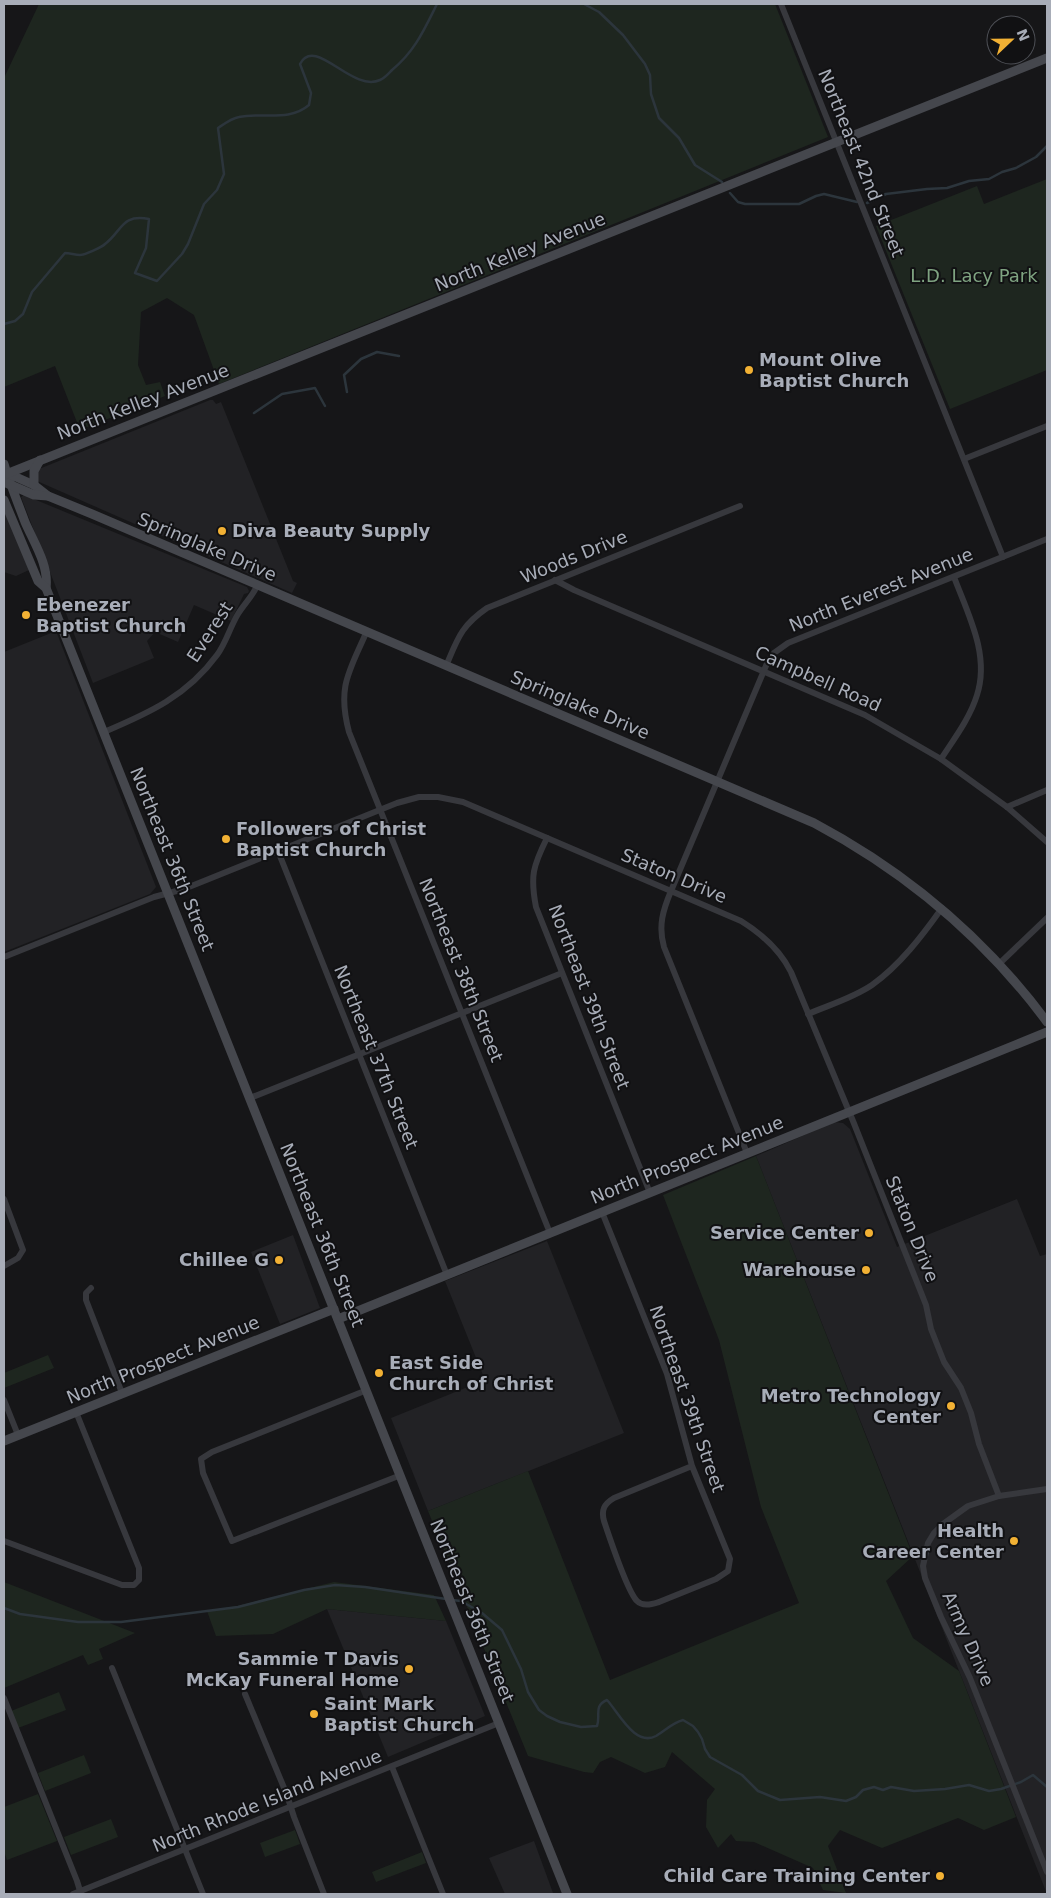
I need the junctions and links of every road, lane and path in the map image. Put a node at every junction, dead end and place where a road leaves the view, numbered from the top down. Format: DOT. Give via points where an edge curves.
graph roads {
  1 [pos="784,5"];
  2 [pos="1047,58"];
  3 [pos="837,143"];
  4 [pos="1047,426"];
  5 [pos="964,459"];
  6 [pos="40,460"];
  7 [pos="4,464"];
  8 [pos="6,479"];
  9 [pos="34,485"];
  10 [pos="48,496"];
  11 [pos="4,500"];
  12 [pos="740,506"];
  13 [pos="1047,539"];
  14 [pos="1003,557"];
  15 [pos="954,577"];
  16 [pos="556,580"];
  17 [pos="257,586"];
  18 [pos="46,588"];
  19 [pos="366,633"];
  20 [pos="446,666"];
  21 [pos="764,670"];
  22 [pos="104,732"];
  23 [pos="941,758"];
  24 [pos="717,781"];
  25 [pos="1047,790"];
  26 [pos="1007,807"];
  27 [pos="381,809"];
  28 [pos="547,838"];
  29 [pos="1047,842"];
  30 [pos="278,850"];
  31 [pos="671,891"];
  32 [pos="168,893"];
  33 [pos="942,908"];
  34 [pos="1047,918"];
  35 [pos="4,957"];
  36 [pos="1000,963"];
  37 [pos="562,973"];
  38 [pos="462,1014"];
  39 [pos="808,1014"];
  40 [pos="1047,1022"];
  41 [pos="1047,1032"];
  42 [pos="359,1055"];
  43 [pos="250,1098"];
  44 [pos="848,1112"];
  45 [pos="747,1153"];
  46 [pos="650,1193"];
  47 [pos="4,1200"];
  48 [pos="602,1212"];
  49 [pos="550,1233"];
  50 [pos="4,1266"];
  51 [pos="447,1275"];
  52 [pos="91,1288"];
  53 [pos="334,1309"];
  54 [pos="338,1319"];
  55 [pos="367,1390"];
  56 [pos="122,1393"];
  57 [pos="4,1400"];
  58 [pos="76,1412"];
  59 [pos="18,1435"];
  60 [pos="4,1441"];
  61 [pos="692,1466"];
  62 [pos="400,1475"];
  63 [pos="1047,1489"];
  64 [pos="999,1496"];
  65 [pos="4,1541"];
  66 [pos="112,1668"];
  67 [pos="245,1694"];
  68 [pos="4,1698"];
  69 [pos="499,1723"];
  70 [pos="392,1766"];
  71 [pos="291,1807"];
  72 [pos="185,1850"];
  73 [pos="1047,1872"];
  74 [pos="78,1893"];
  75 [pos="203,1894"];
  76 [pos="324,1894"];
  77 [pos="443,1894"];
  78 [pos="568,1894"];
  1 -- 3 [label="street, Northeast 42nd Street"];
  2 -- 3 [label="street, North Kelley Avenue"];
  3 -- 5 [label="street, Northeast 42nd Street"];
  3 -- 6 [label="street, North Kelley Avenue"];
  4 -- 5 [label="street"];
  5 -- 14 [label="street, Northeast 42nd Street"];
  6 -- 8 [label="street, North Kelley Avenue"];
  6 -- 9 [label="street" via="34,471"];
  7 -- 8 [label="street, Northeast 36th Street"];
  8 -- 9 [label="street, Springlake Drive"];
  8 -- 10 [label="street, Springlake Drive" via="34,495"];
  8 -- 18 [label="street, Northeast 36th Street" via="39,551 48,578"];
  9 -- 10 [label="street, Springlake Drive"];
  10 -- 17 [label="street, Springlake Drive"];
  11 -- 18 [label="street, Northeast 36th Street" via="38,581"];
  12 -- 16 [label="street, Woods Drive"];
  13 -- 14 [label="street, North Everest Avenue"];
  14 -- 15 [label="street, North Everest Avenue"];
  15 -- 21 [label="street, North Everest Avenue" via="788,643 774,653"];
  15 -- 23 [label="street" via="979,646 981,671 978,695"];
  16 -- 20 [label="street, Woods Drive" via="487,608 471,620 462,630"];
  16 -- 21 [label="street, Campbell Road"];
  17 -- 19 [label="street, Springlake Drive"];
  17 -- 22 [label="street, Everest" via="238,614 224,644 202,673 160,706"];
  18 -- 22 [label="street, Northeast 36th Street"];
  19 -- 20 [label="street, Springlake Drive"];
  19 -- 27 [label="street, Northeast 38th Street" via="348,674 344,712"];
  20 -- 24 [label="street, Springlake Drive"];
  21 -- 23 [label="street, Campbell Road" via="865,715"];
  21 -- 24 [label="street, North Everest Avenue"];
  22 -- 32 [label="street, Northeast 36th Street"];
  23 -- 26 [label="street, Campbell Road"];
  24 -- 31 [label="street, North Everest Avenue"];
  24 -- 33 [label="street, Springlake Drive" via="836,835"];
  25 -- 26 [label="street"];
  26 -- 29 [label="street, Campbell Road"];
  27 -- 28 [label="street, Staton Drive" via="419,797 448,798"];
  27 -- 30 [label="street, Staton Drive"];
  27 -- 38 [label="street, Northeast 38th Street"];
  28 -- 31 [label="street, Staton Drive"];
  28 -- 37 [label="street, Northeast 39th Street" via="533,873 533,890 536,907"];
  30 -- 32 [label="street, Staton Drive"];
  30 -- 42 [label="street, Northeast 37th Street"];
  31 -- 39 [label="street, Staton Drive" via="741,922 762,936 787,964"];
  31 -- 45 [label="street, North Everest Avenue" via="660,922 661,938"];
  32 -- 35 [label="street, Staton Drive"];
  32 -- 43 [label="street, Northeast 36th Street"];
  33 -- 36 [label="street, Springlake Drive"];
  33 -- 39 [label="street" via="896,964 871,985"];
  34 -- 36 [label="street"];
  36 -- 40 [label="street, Springlake Drive"];
  37 -- 38 [label="street"];
  37 -- 46 [label="street, Northeast 39th Street"];
  38 -- 42 [label="street"];
  38 -- 49 [label="street, Northeast 38th Street"];
  39 -- 44 [label="street, Staton Drive"];
  41 -- 44 [label="street, North Prospect Avenue"];
  42 -- 43 [label="street"];
  42 -- 51 [label="street, Northeast 37th Street"];
  43 -- 53 [label="street, Northeast 36th Street"];
  44 -- 45 [label="street, North Prospect Avenue"];
  44 -- 64 [label="street, Staton Drive" via="926,1305 944,1362 961,1388 971,1413"];
  45 -- 46 [label="street, North Prospect Avenue"];
  46 -- 48 [label="street, North Prospect Avenue"];
  47 -- 50 [label="street" via="23,1250 18,1258"];
  48 -- 49 [label="street, North Prospect Avenue"];
  48 -- 61 [label="street, Northeast 39th Street" via="667,1374"];
  49 -- 51 [label="street, North Prospect Avenue"];
  51 -- 54 [label="street, North Prospect Avenue"];
  52 -- 56 [label="street" via="86,1293 86,1300"];
  53 -- 54 [label="street, Northeast 36th Street"];
  53 -- 56 [label="street, North Prospect Avenue"];
  54 -- 55 [label="street, Northeast 36th Street"];
  55 -- 62 [label="street, Northeast 36th Street"];
  55 -- 62 [label="street" via="212,1452 201,1459 203,1473 232,1541"];
  56 -- 58 [label="street, North Prospect Avenue"];
  57 -- 59 [label="street"];
  58 -- 59 [label="street, North Prospect Avenue"];
  58 -- 65 [label="street" via="139,1568 137,1583 122,1585"];
  59 -- 60 [label="street, North Prospect Avenue"];
  61 -- 61 [label="street, Northeast 39th Street" via="614,1498 603,1507 604,1521 630,1589 641,1604 667,1599 716,1579 729,1569 730,1559"];
  62 -- 69 [label="street, Northeast 36th Street"];
  63 -- 64 [label="street, Army Drive"];
  64 -- 73 [label="street, Army Drive" via="968,1506 943,1524 928,1543 924,1566 931,1593 970,1678"];
  66 -- 72 [label="street"];
  67 -- 71 [label="street"];
  68 -- 74 [label="street"];
  69 -- 70 [label="street, North Rhode Island Avenue"];
  69 -- 78 [label="street, Northeast 36th Street"];
  70 -- 71 [label="street, North Rhode Island Avenue"];
  70 -- 77 [label="street"];
  71 -- 72 [label="street, North Rhode Island Avenue"];
  71 -- 76 [label="street"];
  72 -- 74 [label="street, North Rhode Island Avenue"];
  72 -- 75 [label="street"];
}
